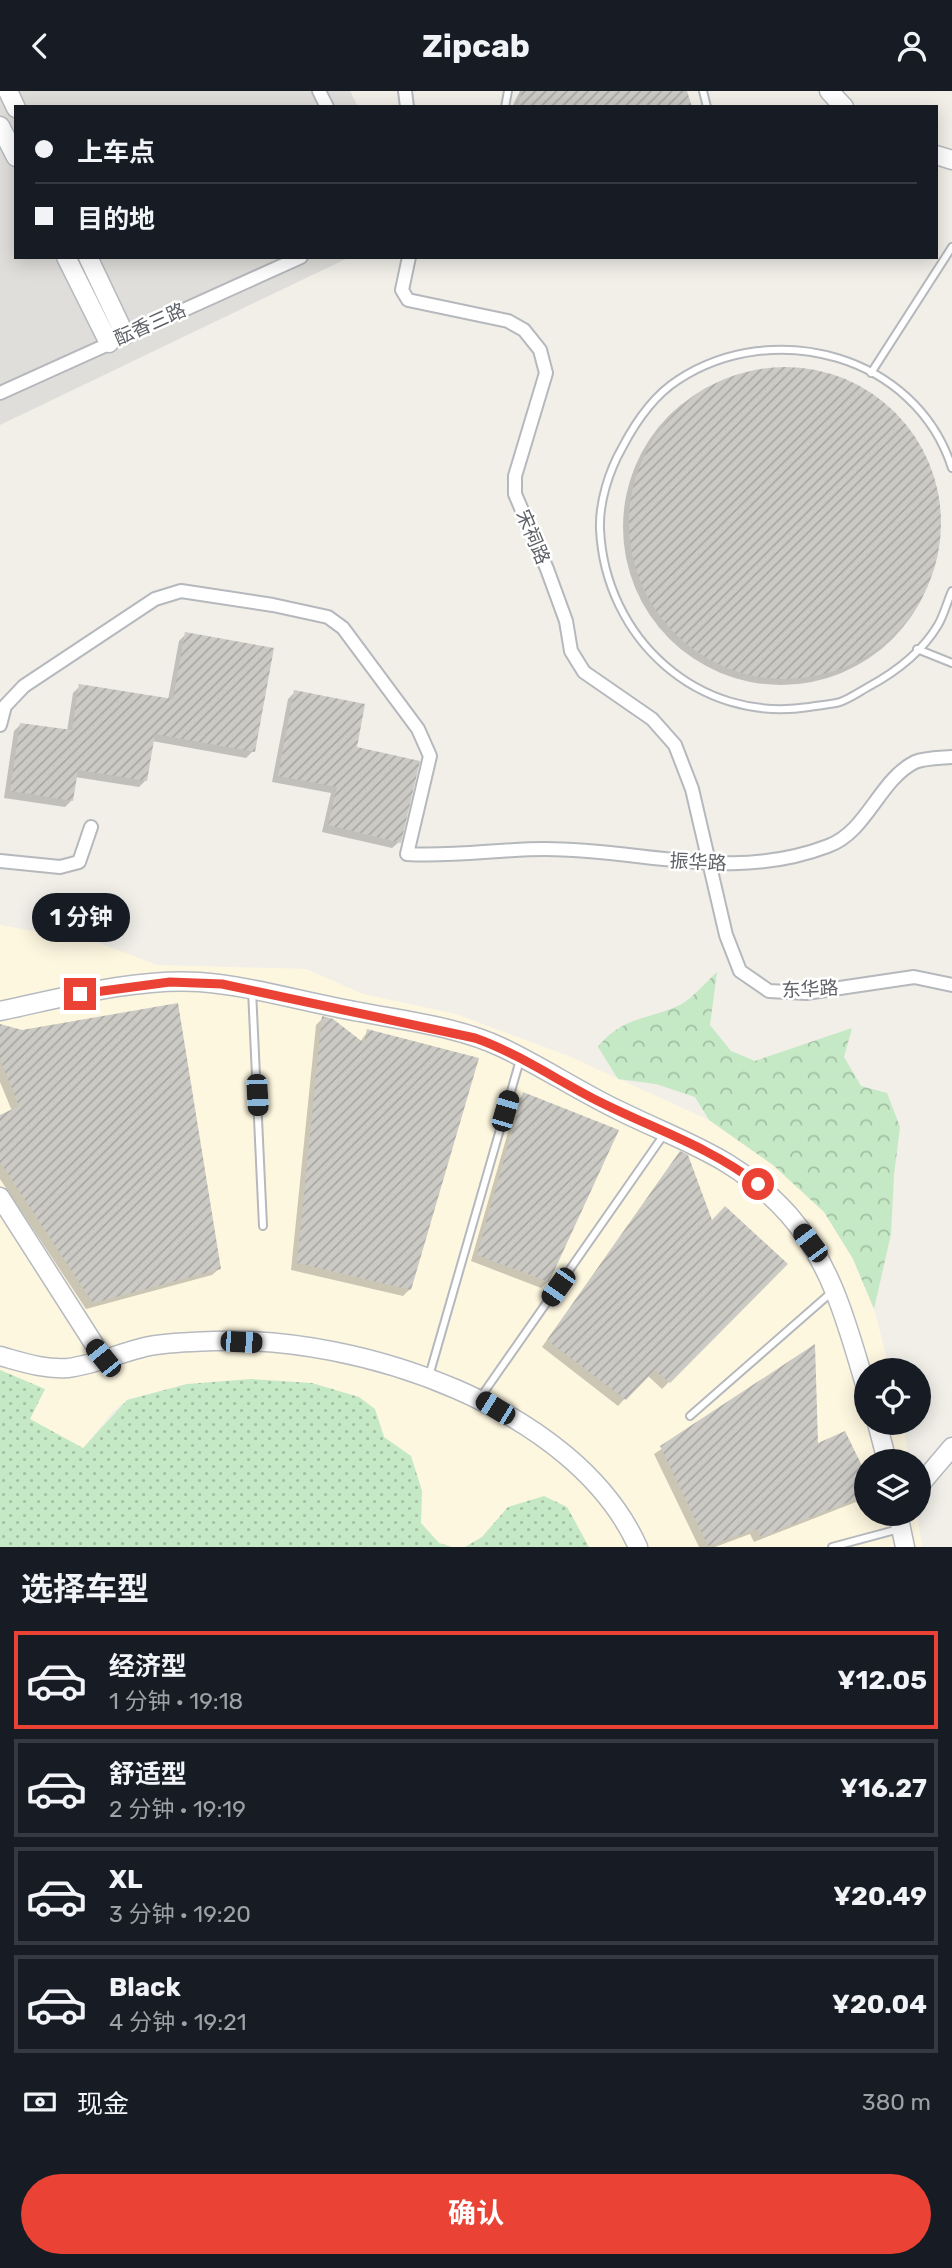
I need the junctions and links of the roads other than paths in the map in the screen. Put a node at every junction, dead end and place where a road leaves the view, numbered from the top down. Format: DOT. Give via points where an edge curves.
graph roads {
  1 [pos="829,91"];
  2 [pos="842,105"];
  3 [pos="0,126"];
  4 [pos="14,153"];
  5 [pos="952,247"];
  6 [pos="67,259"];
  7 [pos="89,259"];
  8 [pos="297,259"];
  9 [pos="408,259"];
  10 [pos="117,339"];
  11 [pos="871,373"];
  12 [pos="0,393"];
  13 [pos="952,468"];
  14 [pos="952,591"];
  15 [pos="917,649"];
  16 [pos="952,663"];
  17 [pos="0,725"];
  18 [pos="952,757"];
  19 [pos="91,827"];
  20 [pos="0,861"];
  21 [pos="710,865"];
  22 [pos="952,985"];
  23 [pos="251,990"];
  24 [pos="0,1011"];
  25 [pos="521,1058"];
  26 [pos="666,1132"];
  27 [pos="0,1197"];
  28 [pos="264,1226"];
  29 [pos="834,1290"];
  30 [pos="0,1356"];
  31 [pos="103,1358"];
  32 [pos="856,1358"];
  33 [pos="429,1377"];
  34 [pos="480,1398"];
  35 [pos="690,1416"];
  36 [pos="952,1447"];
  37 [pos="931,1472"];
  38 [pos="887,1526"];
  39 [pos="901,1526"];
  40 [pos="638,1547"];
  41 [pos="832,1547"];
  42 [pos="905,1547"];
  1 -- 2 [label="street"];
  3 -- 4 [label="street"];
  5 -- 11 [label="lane"];
  6 -- 10 [label="street"];
  7 -- 10 [label="street"];
  8 -- 10 [label="street, 酝香三路"];
  9 -- 21 [label="street, 宋祠路" via="401,290 408,300 508,321 524,330 540,350 546,373 515,476 515,494 556,595 571,652 584,672 652,719 676,745"];
  10 -- 12 [label="street, 酝香三路"];
  11 -- 13 [label="lane" via="906,395 945,445"];
  11 -- 15 [label="lane" via="853,361 791,347 729,355 677,380 636,420 610,471 600,527 609,584 634,635 675,675 726,702 783,711 839,702 895,673"];
  14 -- 15 [label="lane" via="937,626"];
  15 -- 16 [label="lane"];
  17 -- 21 [label="street, 振华路" via="5,706 24,686 155,599 181,591 274,605 328,617 342,628 418,729 430,755 407,854 546,849"];
  18 -- 21 [label="street, 振华路" via="916,762 831,846 770,862"];
  19 -- 20 [label="street" via="79,862 60,867"];
  21 -- 22 [label="street, 东华路" via="726,936 740,971 769,991 806,993 914,977"];
  23 -- 24 [label="street" via="170,982"];
  23 -- 25 [label="street" via="475,1038"];
  23 -- 28 [label="lane"];
  25 -- 26 [label="street"];
  25 -- 33 [label="lane"];
  26 -- 29 [label="street" via="698,1145 758,1184 810,1243"];
  26 -- 34 [label="lane"];
  27 -- 31 [label="street"];
  29 -- 32 [label="street"];
  29 -- 35 [label="lane"];
  30 -- 31 [label="street" via="68,1368"];
  31 -- 33 [label="street" via="148,1346 291,1345 367,1359"];
  33 -- 34 [label="street"];
  34 -- 40 [label="street" via="582,1470 609,1499"];
  36 -- 37 [label="street"];
  38 -- 41 [label="lane"];
  39 -- 42 [label="street"];
}
